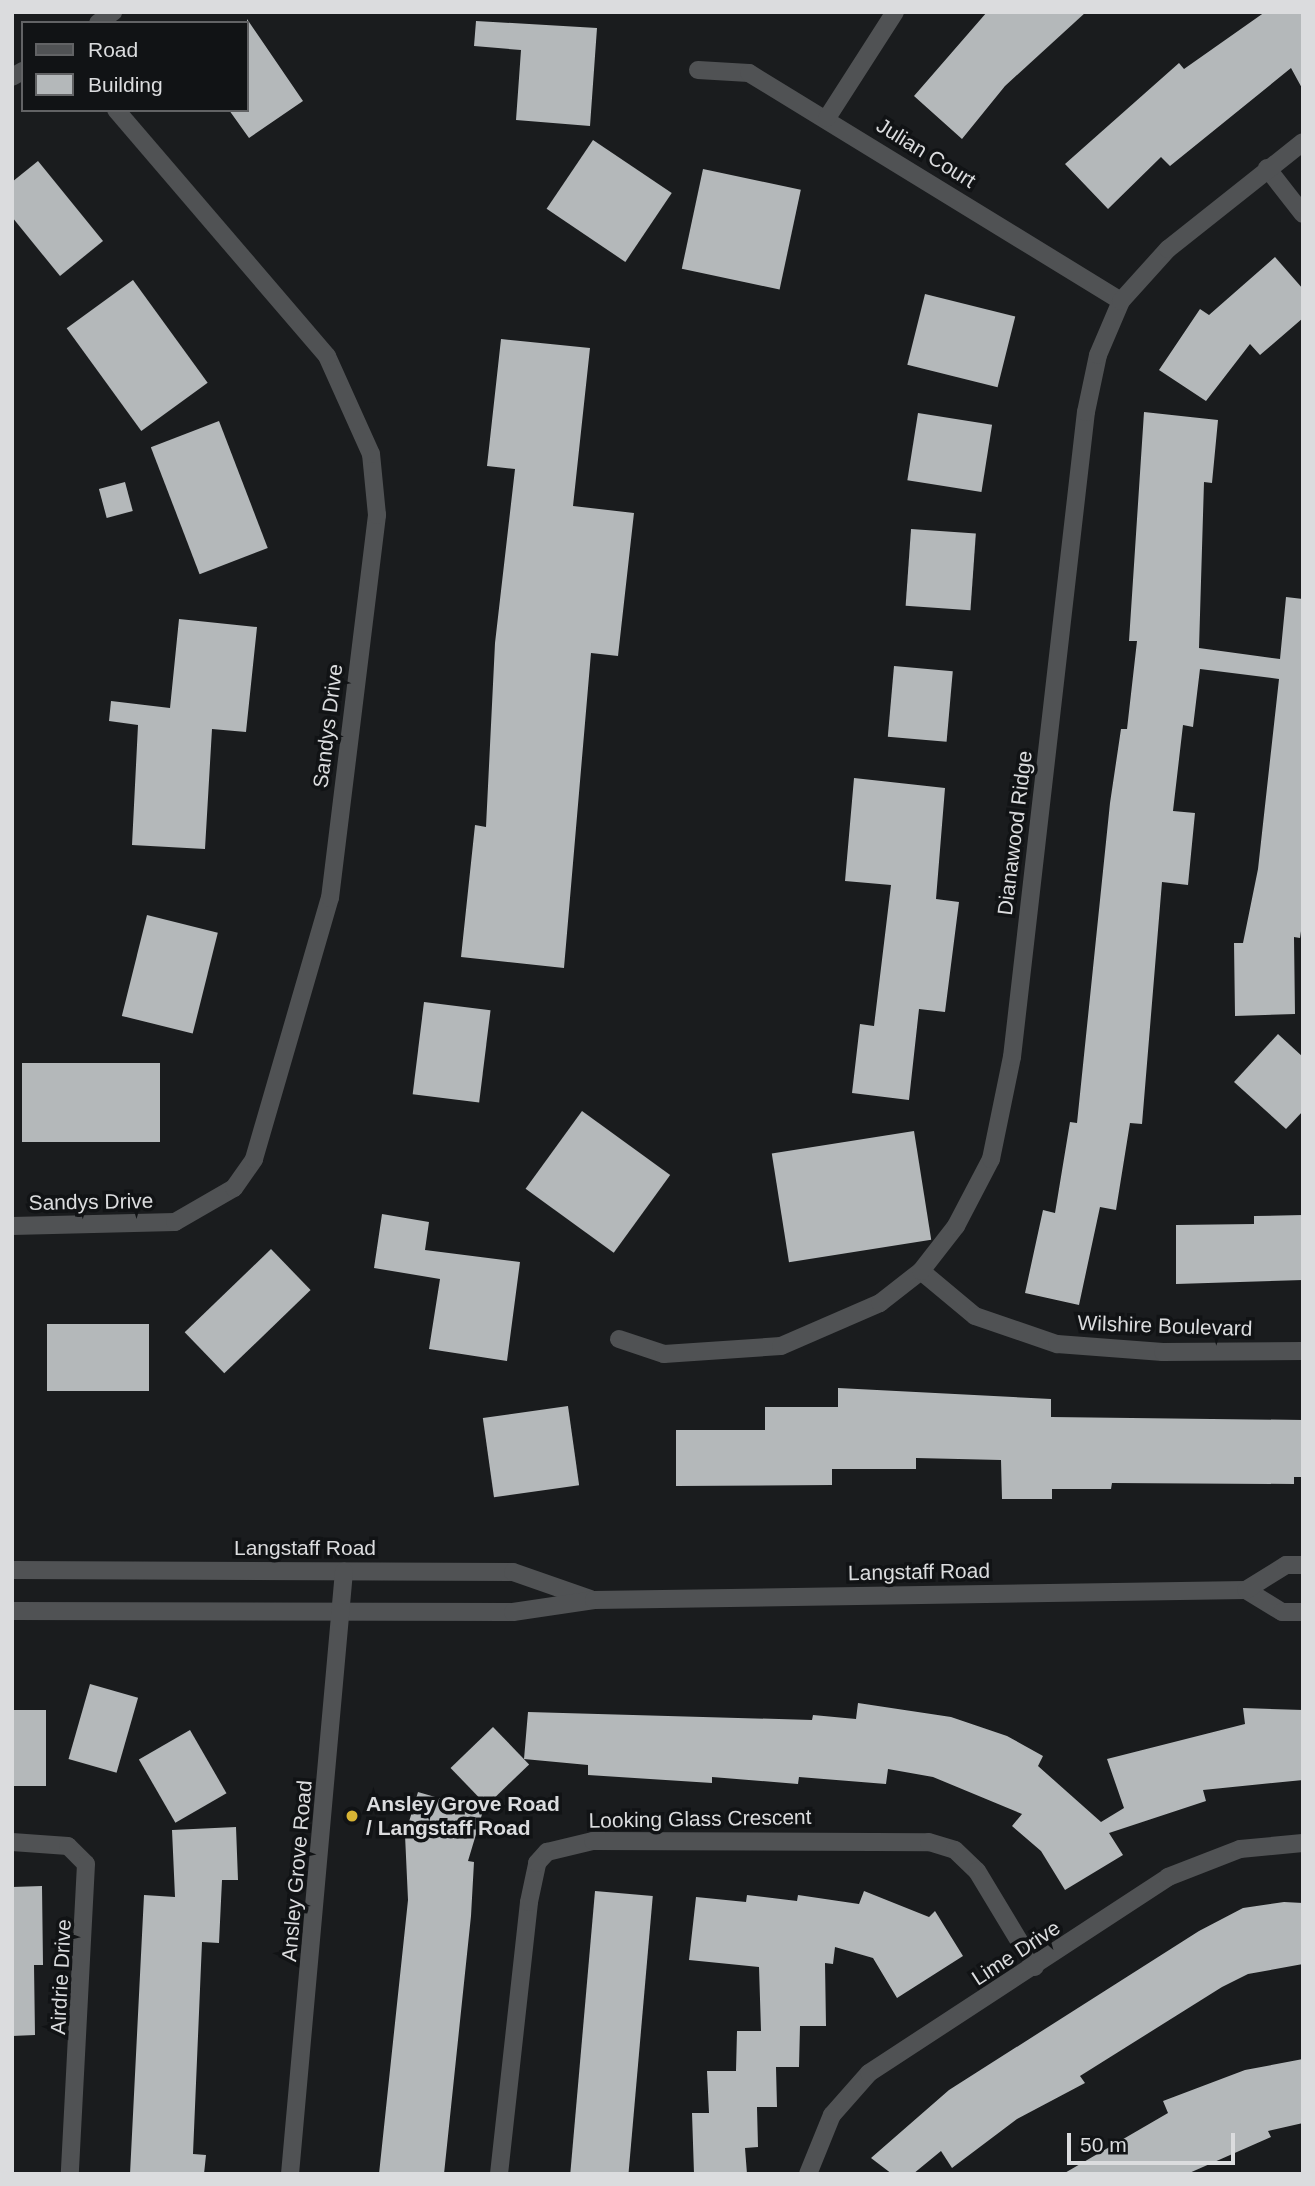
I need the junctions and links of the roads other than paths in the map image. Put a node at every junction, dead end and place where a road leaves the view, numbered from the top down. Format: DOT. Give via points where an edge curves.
graph roads {
  1 [pos="895,12"];
  2 [pos="698,70"];
  3 [pos="118,112"];
  4 [pos="827,118"];
  5 [pos="1303,142"];
  6 [pos="1267,169"];
  7 [pos="1303,214"];
  8 [pos="1121,301"];
  9 [pos="12,1226"];
  10 [pos="921,1271"];
  11 [pos="620,1339"];
  12 [pos="1303,1350"];
  13 [pos="1303,1565"];
  14 [pos="12,1570"];
  15 [pos="344,1571"];
  16 [pos="1246,1590"];
  17 [pos="594,1600"];
  18 [pos="12,1611"];
  19 [pos="340,1612"];
  20 [pos="1303,1612"];
  21 [pos="12,1842"];
  22 [pos="1303,1843"];
  23 [pos="1035,1967"];
  24 [pos="70,2174"];
  25 [pos="290,2174"];
  26 [pos="499,2174"];
  27 [pos="808,2174"];
  1 -- 4 [label="street"];
  2 -- 4 [label="street, Julian Court" via="748,73"];
  3 -- 9 [label="street, Sandys Drive" via="327,356 371,454 377,515 330,898 254,1159 234,1188 175,1222"];
  4 -- 8 [label="street, Julian Court"];
  5 -- 6 [label="street, Dianawood Ridge"];
  6 -- 7 [label="street"];
  6 -- 8 [label="street, Dianawood Ridge" via="1183,235"];
  8 -- 10 [label="street, Dianawood Ridge" via="1098,355 1086,412 1003,1107 991,1159 956,1226"];
  10 -- 11 [label="street, Dianawood Ridge" via="870,1308 780,1346 664,1353"];
  10 -- 12 [label="street, Wilshire Boulevard" via="975,1316 1057,1344 1163,1352"];
  13 -- 16 [label="street" via="1286,1565"];
  14 -- 15 [label="street, Langstaff Road"];
  15 -- 17 [label="street, Langstaff Road" via="513,1572"];
  15 -- 19 [label="street, Ansley Grove Road"];
  16 -- 17 [label="street, Langstaff Road"];
  16 -- 20 [label="street" via="1282,1612"];
  17 -- 19 [label="street, Langstaff Road" via="513,1612"];
  18 -- 19 [label="street, Langstaff Road"];
  19 -- 25 [label="street, Ansley Grove Road"];
  21 -- 24 [label="street, Airdrie Drive" via="61,1844 86,1864"];
  22 -- 23 [label="street, Lime Drive" via="1240,1849 1168,1877"];
  23 -- 26 [label="street, Looking Glass Crescent" via="977,1871 955,1850 929,1842 593,1841 547,1852 537,1863 529,1902"];
  23 -- 27 [label="street, Lime Drive" via="851,2089 817,2141"];
}
